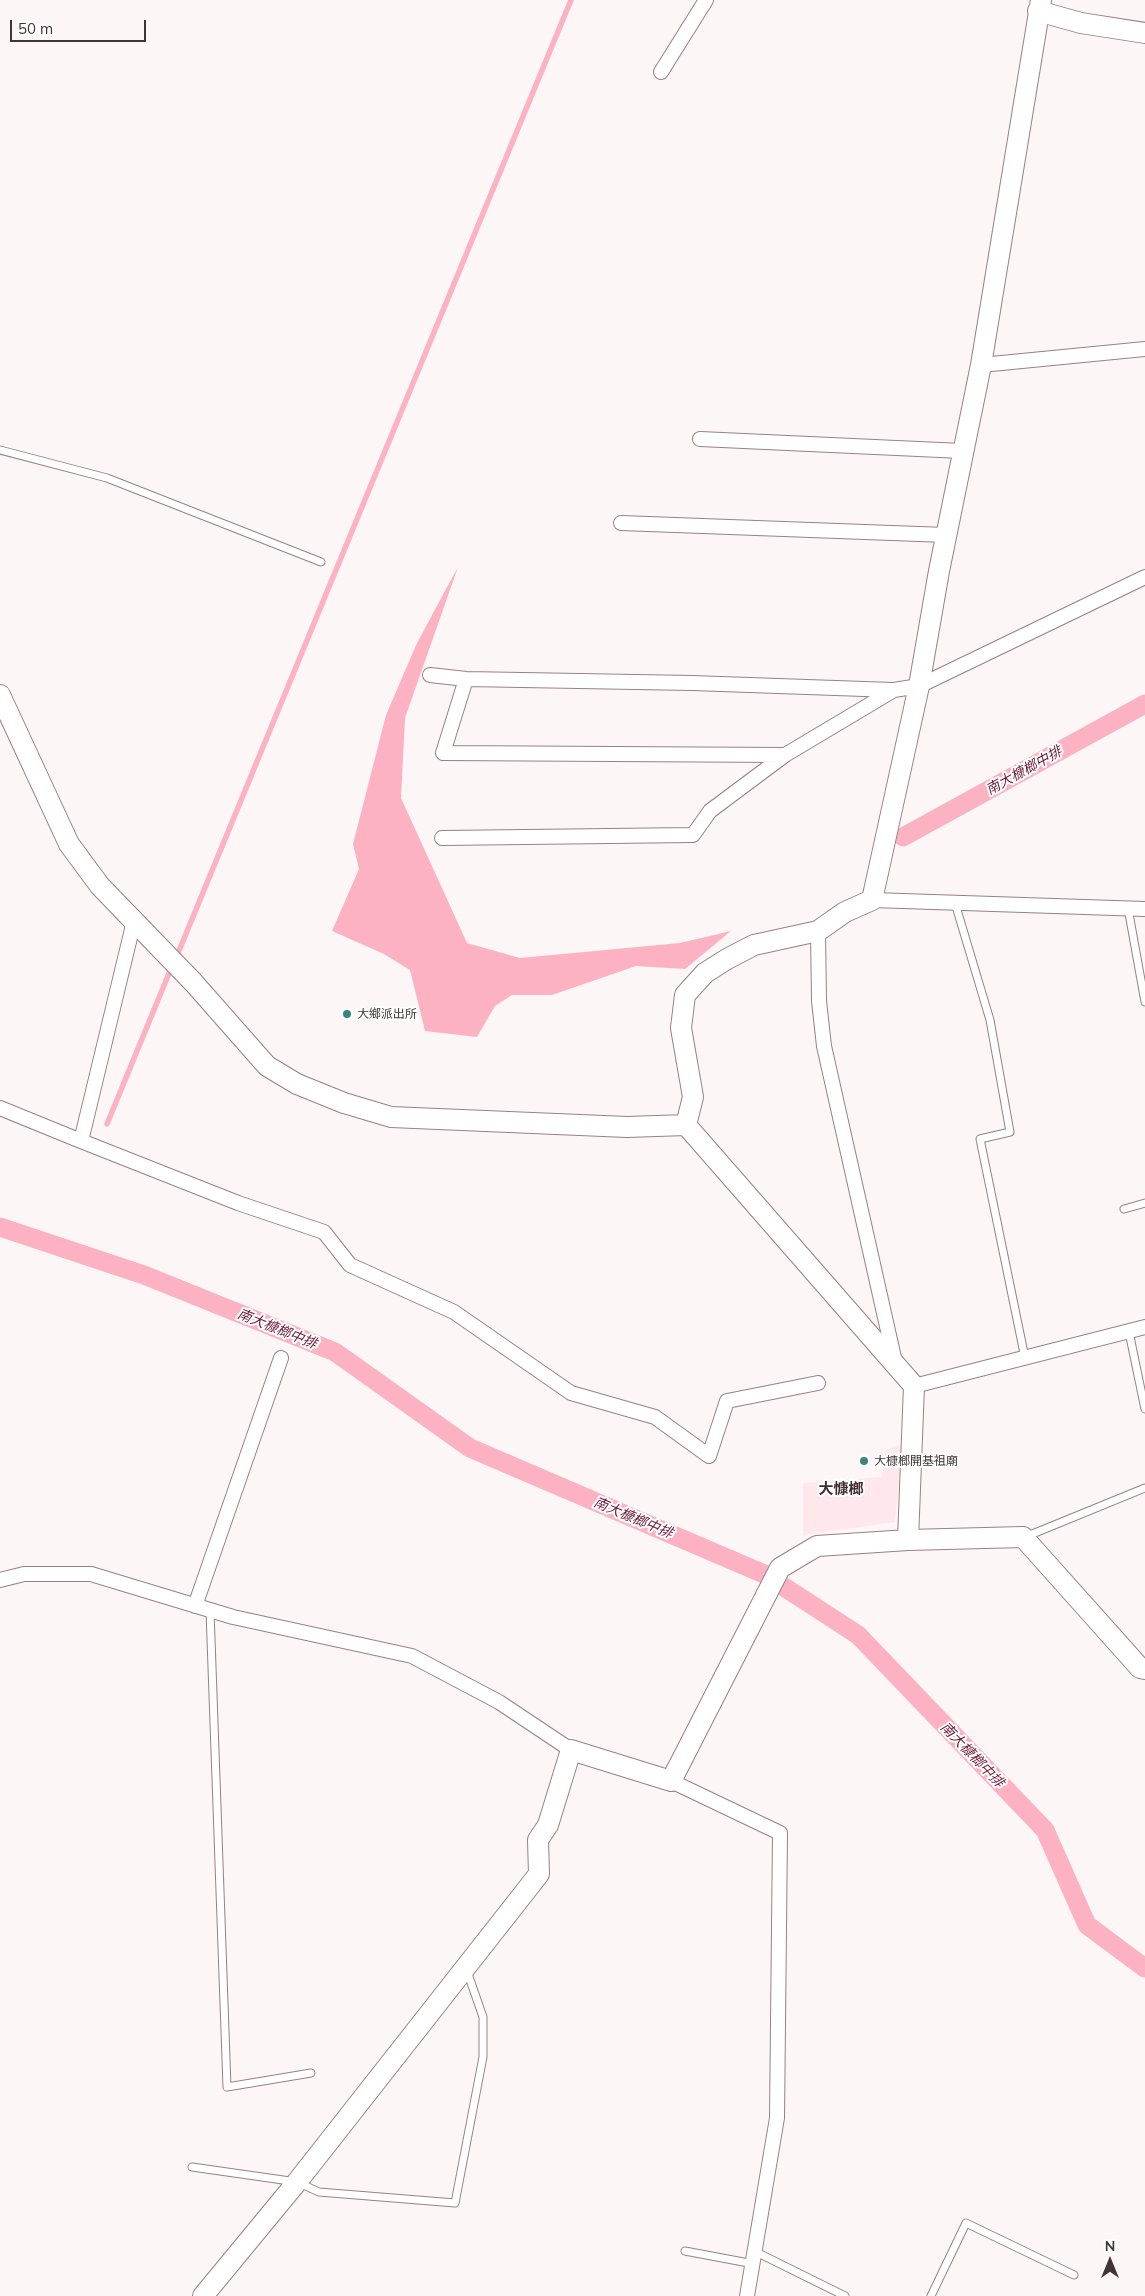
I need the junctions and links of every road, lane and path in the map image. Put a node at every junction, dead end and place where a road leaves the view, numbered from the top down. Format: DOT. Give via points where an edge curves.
graph roads {
  1 [pos="706,0"];
  2 [pos="1040,6"];
  3 [pos="1145,33"];
  4 [pos="661,72"];
  5 [pos="1145,349"];
  6 [pos="981,365"];
  7 [pos="700,439"];
  8 [pos="0,450"];
  9 [pos="962,452"];
  10 [pos="621,523"];
  11 [pos="946,534"];
  12 [pos="321,562"];
  13 [pos="1145,577"];
  14 [pos="430,675"];
  15 [pos="466,680"];
  16 [pos="920,686"];
  17 [pos="894,690"];
  18 [pos="0,695"];
  19 [pos="785,755"];
  20 [pos="442,838"];
  21 [pos="872,900"];
  22 [pos="955,903"];
  23 [pos="1128,908"];
  24 [pos="1145,909"];
  25 [pos="134,920"];
  26 [pos="818,931"];
  27 [pos="1145,1002"];
  28 [pos="0,1108"];
  29 [pos="686,1125"];
  30 [pos="81,1141"];
  31 [pos="1145,1203"];
  32 [pos="1124,1209"];
  33 [pos="1145,1327"];
  34 [pos="1129,1332"];
  35 [pos="281,1358"];
  36 [pos="1025,1358"];
  37 [pos="896,1365"];
  38 [pos="818,1383"];
  39 [pos="914,1386"];
  40 [pos="1145,1409"];
  41 [pos="1145,1488"];
  42 [pos="1023,1537"];
  43 [pos="908,1540"];
  44 [pos="0,1580"];
  45 [pos="195,1606"];
  46 [pos="210,1611"];
  47 [pos="1145,1669"];
  48 [pos="571,1750"];
  49 [pos="671,1781"];
  50 [pos="466,1968"];
  51 [pos="311,2073"];
  52 [pos="192,2167"];
  53 [pos="297,2182"];
  54 [pos="685,2251"];
  55 [pos="755,2258"];
  56 [pos="1074,2275"];
  57 [pos="203,2296"];
  58 [pos="747,2296"];
  59 [pos="846,2296"];
  60 [pos="931,2296"];
  1 -- 4 [label="street"];
  2 -- 3 [label="street" via="1081,23"];
  2 -- 6 [label="street"];
  5 -- 6 [label="street"];
  6 -- 9 [label="street"];
  7 -- 9 [label="street"];
  8 -- 12 [label="lane" via="107,478"];
  9 -- 11 [label="street"];
  10 -- 11 [label="street"];
  11 -- 16 [label="street"];
  13 -- 16 [label="street"];
  14 -- 15 [label="street"];
  15 -- 17 [label="street"];
  15 -- 19 [label="street" via="443,753"];
  16 -- 17 [label="street"];
  16 -- 21 [label="street"];
  17 -- 19 [label="street"];
  18 -- 25 [label="street" via="69,844 100,886"];
  19 -- 20 [label="street" via="710,811 693,835"];
  21 -- 22 [label="street"];
  21 -- 26 [label="street" via="845,912"];
  22 -- 23 [label="street"];
  22 -- 36 [label="lane" via="990,1020 1010,1132 980,1139"];
  23 -- 24 [label="street"];
  23 -- 27 [label="lane"];
  25 -- 29 [label="street" via="267,1066 297,1084 344,1103 391,1116 627,1127"];
  25 -- 30 [label="street"];
  26 -- 29 [label="street" via="754,945 705,973 685,995 682,1028 693,1097"];
  26 -- 37 [label="street" via="819,1001 824,1046"];
  28 -- 30 [label="street"];
  29 -- 37 [label="street"];
  30 -- 38 [label="street" via="238,1203 324,1232 350,1264 454,1312 571,1393 655,1417 709,1456 727,1401"];
  31 -- 32 [label="lane"];
  33 -- 34 [label="street"];
  34 -- 36 [label="street"];
  34 -- 40 [label="lane"];
  35 -- 45 [label="street"];
  36 -- 39 [label="street"];
  37 -- 39 [label="street"];
  39 -- 43 [label="street"];
  41 -- 42 [label="lane"];
  42 -- 43 [label="street"];
  42 -- 47 [label="street" via="1140,1668"];
  43 -- 49 [label="street" via="817,1546 780,1568"];
  44 -- 45 [label="street" via="24,1574 91,1574"];
  45 -- 46 [label="street"];
  46 -- 48 [label="street" via="412,1656 499,1702"];
  46 -- 51 [label="lane" via="227,2087"];
  48 -- 49 [label="street"];
  48 -- 50 [label="street" via="548,1826 538,1840 539,1874"];
  49 -- 55 [label="street" via="780,1833 777,2118"];
  50 -- 53 [label="street"];
  50 -- 53 [label="lane" via="483,2017 483,2057 456,2203 319,2192"];
  52 -- 53 [label="lane"];
  53 -- 57 [label="street"];
  54 -- 55 [label="lane"];
  55 -- 58 [label="street"];
  55 -- 59 [label="lane"];
  56 -- 60 [label="lane" via="966,2223"];
}
